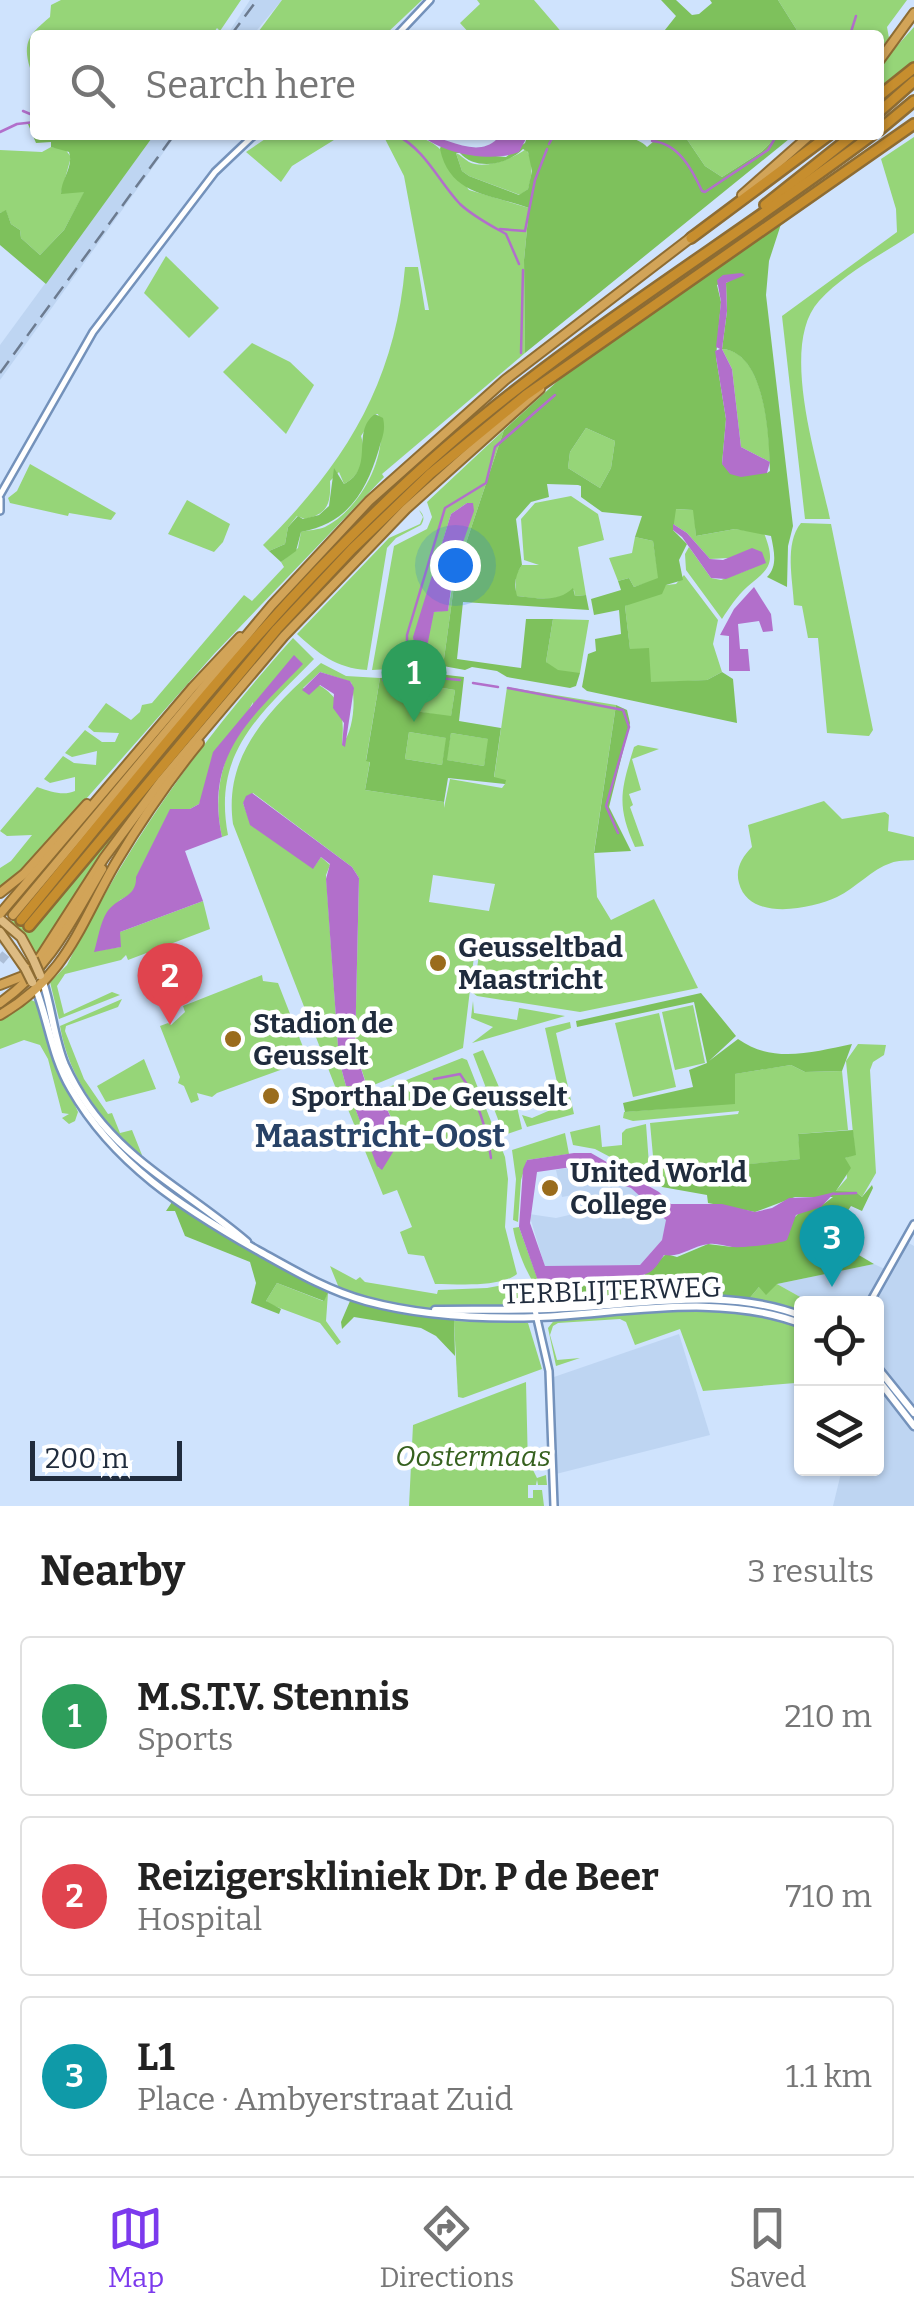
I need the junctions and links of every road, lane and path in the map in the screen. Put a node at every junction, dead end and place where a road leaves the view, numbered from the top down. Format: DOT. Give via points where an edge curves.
graph roads {
  1 [pos="430,0"];
  2 [pos="914,13"];
  3 [pos="914,24"];
  4 [pos="402,30"];
  5 [pos="884,54"];
  6 [pos="884,56"];
  7 [pos="914,68"];
  8 [pos="914,81"];
  9 [pos="884,92"];
  10 [pos="914,101"];
  11 [pos="884,108"];
  12 [pos="914,120"];
  13 [pos="884,126"];
  14 [pos="249,140"];
  15 [pos="804,140"];
  16 [pos="821,140"];
  17 [pos="847,140"];
  18 [pos="865,140"];
  19 [pos="691,238"];
  20 [pos="725,240"];
  21 [pos="0,497"];
  22 [pos="0,511"];
  23 [pos="283,615"];
  24 [pos="273,626"];
  25 [pos="233,694"];
  26 [pos="107,789"];
  27 [pos="125,830"];
  28 [pos="0,893"];
  29 [pos="0,917"];
  30 [pos="21,920"];
  31 [pos="0,932"];
  32 [pos="38,982"];
  33 [pos="0,985"];
  34 [pos="0,1003"];
  35 [pos="0,1014"];
  36 [pos="914,1224"];
  37 [pos="874,1296"];
  38 [pos="536,1313"];
  39 [pos="794,1314"];
  40 [pos="794,1321"];
  41 [pos="884,1376"];
  42 [pos="882,1386"];
  43 [pos="914,1413"];
  44 [pos="914,1426"];
  45 [pos="554,1506"];
  1 -- 4 [label="street"];
  2 -- 5 [label="highway"];
  3 -- 6 [label="highway"];
  7 -- 9 [label="highway"];
  8 -- 11 [label="highway"];
  10 -- 13 [label="highway"];
  12 -- 23 [label="highway" via="502,413"];
  14 -- 21 [label="street" via="215,172 93,332"];
  15 -- 19 [label="highway"];
  16 -- 19 [label="highway"];
  17 -- 20 [label="highway"];
  18 -- 20 [label="highway"];
  19 -- 23 [label="highway" via="505,380 370,501"];
  20 -- 23 [label="highway" via="495,406 385,503"];
  21 -- 22 [label="street"];
  23 -- 24 [label="highway"];
  23 -- 24 [label="highway"];
  24 -- 25 [label="highway"];
  24 -- 26 [label="highway" via="218,658"];
  24 -- 30 [label="highway"];
  25 -- 27 [label="highway"];
  25 -- 32 [label="highway" via="147,813 70,950"];
  26 -- 28 [label="highway"];
  26 -- 29 [label="highway"];
  27 -- 33 [label="highway" via="36,962"];
  27 -- 34 [label="highway" via="56,949"];
  29 -- 32 [label="main road, TERBLIJTERWEG, bridge" via="21,938"];
  31 -- 32 [label="main road, TERBLIJTERWEG, bridge"];
  32 -- 35 [label="highway"];
  32 -- 38 [label="main road, TERBLIJTERWEG" via="63,1060 109,1131 156,1177 255,1249 335,1292 385,1306"];
  36 -- 37 [label="street"];
  38 -- 39 [label="main road, TERBLIJTERWEG" via="715,1299"];
  38 -- 40 [label="main road, TERBLIJTERWEG" via="712,1307"];
  38 -- 45 [label="street" via="550,1376"];
  41 -- 43 [label="main road"];
  42 -- 44 [label="main road"];
}
